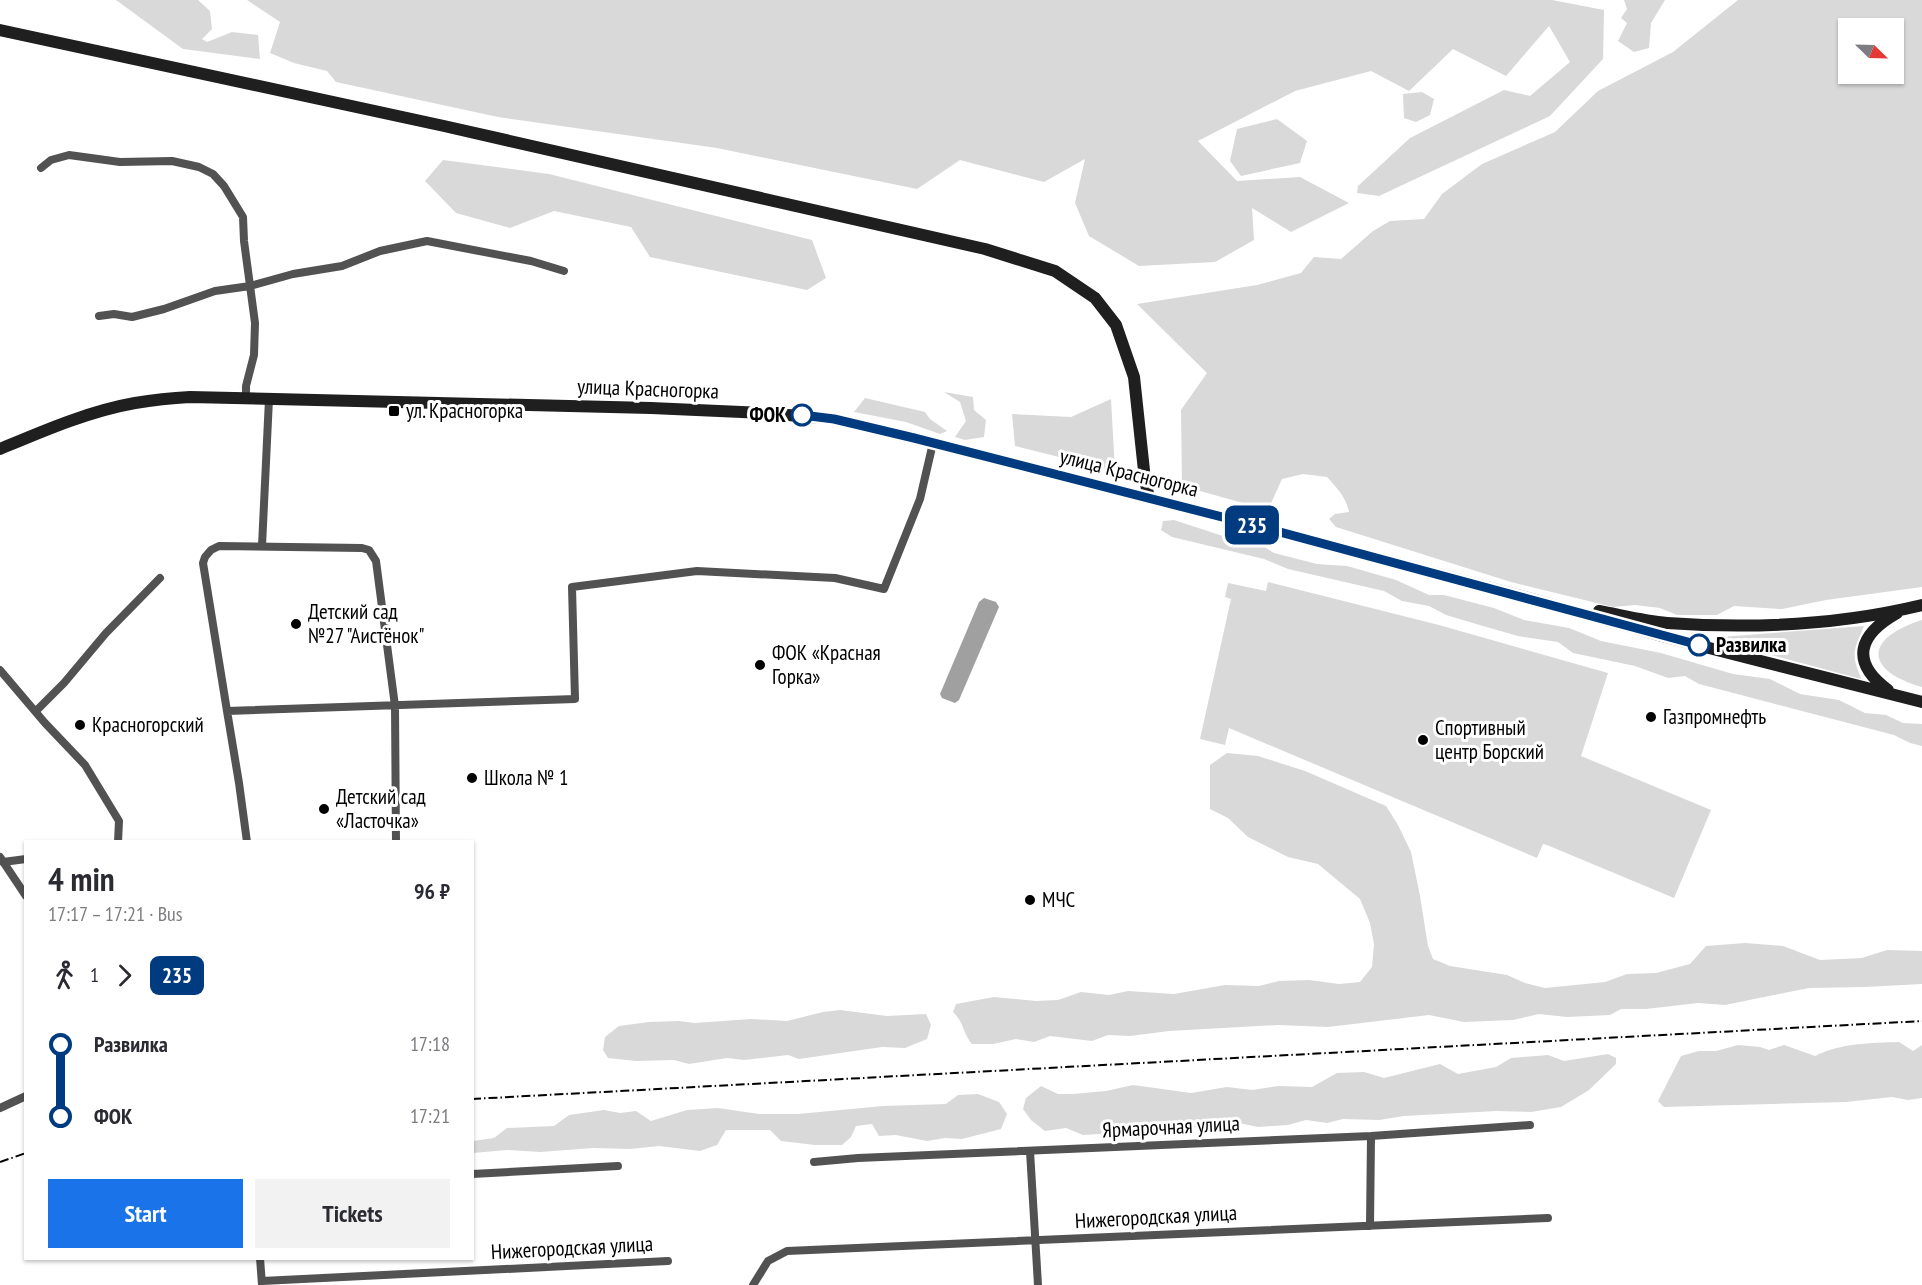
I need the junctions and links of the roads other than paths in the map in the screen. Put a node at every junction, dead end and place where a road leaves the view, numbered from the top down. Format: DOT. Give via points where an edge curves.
graph roads {
  1 [pos="0,30"];
  2 [pos="41,168"];
  3 [pos="564,271"];
  4 [pos="250,286"];
  5 [pos="99,316"];
  6 [pos="246,398"];
  7 [pos="269,399"];
  8 [pos="933,443"];
  9 [pos="0,449"];
  10 [pos="1149,498"];
  11 [pos="262,546"];
  12 [pos="160,578"];
  13 [pos="1532,598"];
  14 [pos="1922,605"];
  15 [pos="1903,609"];
  16 [pos="0,670"];
  17 [pos="1894,694"];
  18 [pos="1922,702"];
  19 [pos="395,706"];
  20 [pos="36,711"];
  21 [pos="227,711"];
  22 [pos="118,840"];
  23 [pos="247,840"];
  24 [pos="396,840"];
  25 [pos="2,860"];
  26 [pos="24,860"];
  27 [pos="24,893"];
  28 [pos="24,1097"];
  29 [pos="0,1107"];
  30 [pos="1530,1125"];
  31 [pos="1371,1136"];
  32 [pos="1030,1151"];
  33 [pos="814,1162"];
  34 [pos="618,1166"];
  35 [pos="474,1174"];
  36 [pos="1548,1218"];
  37 [pos="1370,1226"];
  38 [pos="1036,1240"];
  39 [pos="260,1260"];
  40 [pos="669,1262"];
  41 [pos="262,1283"];
  42 [pos="753,1285"];
  43 [pos="1038,1285"];
  1 -- 10 [label="main road" via="986,249 1055,272 1095,298 1116,325 1134,376"];
  2 -- 4 [label="street" via="51,160 69,155 120,162 172,160 200,166 224,186 243,217"];
  3 -- 4 [label="street" via="427,241 380,251 342,266"];
  4 -- 5 [label="street" via="215,291 132,317"];
  4 -- 6 [label="street" via="256,338"];
  6 -- 7 [label="main road, улица Красногорка"];
  6 -- 9 [label="main road, улица Красногорка" via="190,397 133,403"];
  7 -- 8 [label="main road, улица Красногорка" via="775,414 834,419"];
  7 -- 11 [label="street"];
  8 -- 10 [label="main road, улица Красногорка"];
  8 -- 19 [label="street" via="917,507 884,590 835,578 697,571 572,587 574,699"];
  10 -- 13 [label="main road, улица Красногорка"];
  11 -- 19 [label="street" via="362,548 374,555"];
  11 -- 21 [label="street" via="219,546 211,550 203,563"];
  12 -- 20 [label="street"];
  13 -- 15 [label="main road" via="1665,622 1729,625 1820,621"];
  13 -- 17 [label="main road" via="1650,633"];
  14 -- 15 [label="main road"];
  15 -- 17 [label="main road" via="1871,632 1863,652 1869,673"];
  16 -- 20 [label="street"];
  17 -- 18 [label="main road"];
  19 -- 21 [label="street"];
  19 -- 24 [label="street"];
  20 -- 22 [label="street" via="85,765 119,821"];
  21 -- 23 [label="street"];
  25 -- 26 [label="street"];
  25 -- 27 [label="street"];
  28 -- 29 [label="street"];
  30 -- 31 [label="street, Ярмарочная улица"];
  31 -- 32 [label="street, Ярмарочная улица"];
  31 -- 37 [label="street"];
  32 -- 33 [label="street, Ярмарочная улица"];
  32 -- 38 [label="street"];
  34 -- 35 [label="street"];
  36 -- 37 [label="street, Нижегородская улица"];
  37 -- 38 [label="street, Нижегородская улица"];
  38 -- 42 [label="street, Нижегородская улица" via="787,1251 768,1261"];
  38 -- 43 [label="street"];
  39 -- 41 [label="street"];
  40 -- 41 [label="street, Нижегородская улица"];
}
